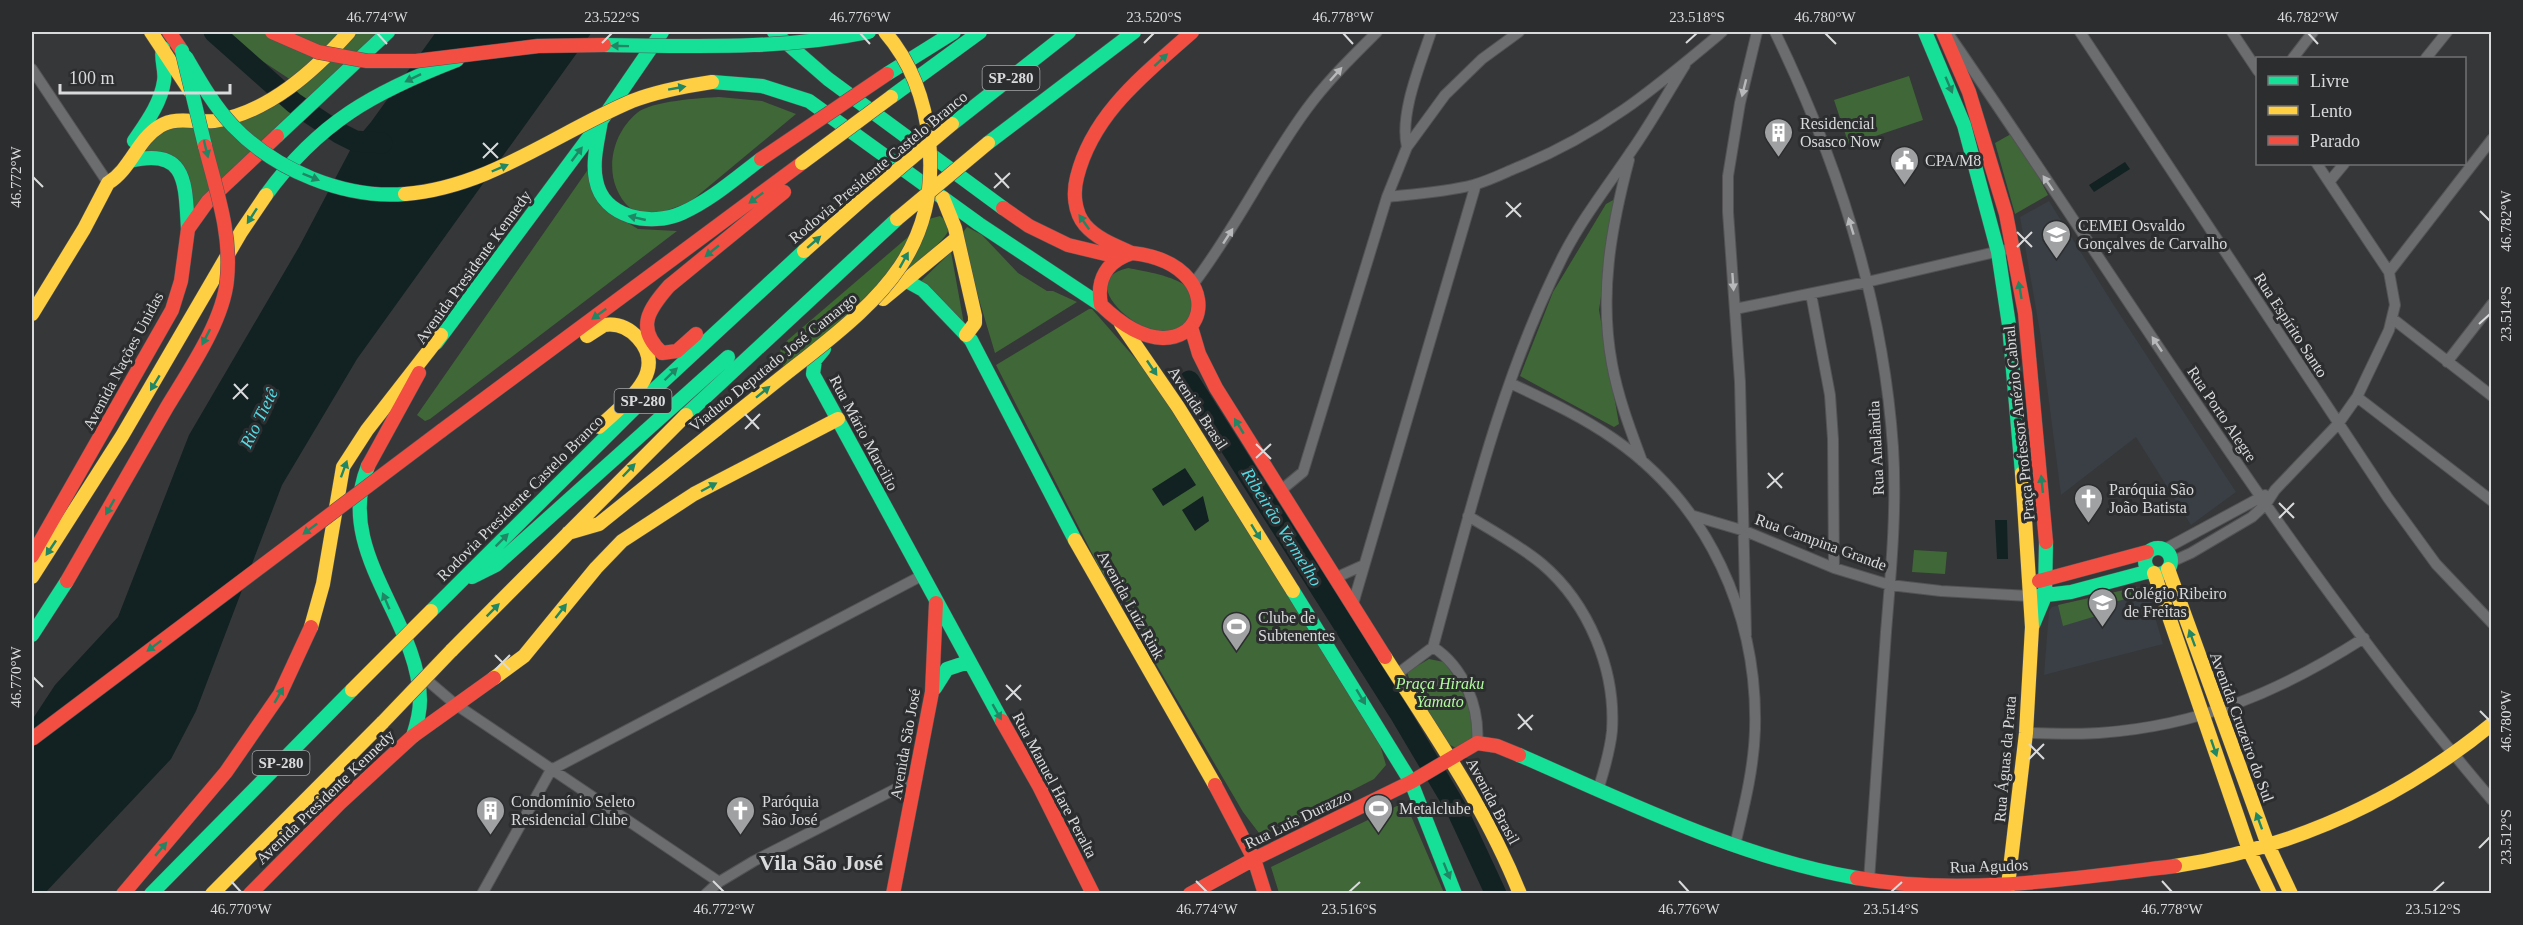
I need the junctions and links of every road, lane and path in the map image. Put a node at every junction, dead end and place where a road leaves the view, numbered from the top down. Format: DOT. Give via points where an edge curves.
graph roads {
  1 [pos="151,32"];
  2 [pos="169,32"];
  3 [pos="272,32"];
  4 [pos="349,32"];
  5 [pos="388,32"];
  6 [pos="662,32"];
  7 [pos="774,32"];
  8 [pos="793,32"];
  9 [pos="869,32"];
  10 [pos="885,32"];
  11 [pos="954,32"];
  12 [pos="980,32"];
  13 [pos="1070,32"];
  14 [pos="1134,32"];
  15 [pos="1192,32"];
  16 [pos="1377,32"];
  17 [pos="1431,32"];
  18 [pos="1519,32"];
  19 [pos="1722,32"];
  20 [pos="1757,32"];
  21 [pos="1775,32"];
  22 [pos="1925,32"];
  23 [pos="1945,32"];
  24 [pos="2080,32"];
  25 [pos="2232,32"];
  26 [pos="2313,32"];
  27 [pos="2447,32"];
  28 [pos="742,46"];
  29 [pos="163,48"];
  30 [pos="182,51"];
  31 [pos="467,56"];
  32 [pos="2294,57"];
  33 [pos="2427,57"];
  34 [pos="1685,65"];
  35 [pos="2256,68"];
  36 [pos="32,69"];
  37 [pos="213,121"];
  38 [pos="601,121"];
  39 [pos="2492,139"];
  40 [pos="1407,147"];
  41 [pos="1632,151"];
  42 [pos="130,161"];
  43 [pos="800,165"];
  44 [pos="2318,165"];
  45 [pos="2343,165"];
  46 [pos="2329,182"];
  47 [pos="108,183"];
  48 [pos="1476,184"];
  49 [pos="942,197"];
  50 [pos="1387,197"];
  51 [pos="188,230"];
  52 [pos="957,238"];
  53 [pos="2013,247"];
  54 [pos="1998,252"];
  55 [pos="1132,253"];
  56 [pos="1118,257"];
  57 [pos="2388,272"];
  58 [pos="905,280"];
  59 [pos="1868,282"];
  60 [pos="1194,283"];
  61 [pos="759,289"];
  62 [pos="1811,294"];
  63 [pos="804,302"];
  64 [pos="1101,304"];
  65 [pos="2492,304"];
  66 [pos="1735,309"];
  67 [pos="32,314"];
  68 [pos="2393,319"];
  69 [pos="1118,320"];
  70 [pos="1191,327"];
  71 [pos="441,335"];
  72 [pos="966,335"];
  73 [pos="537,359"];
  74 [pos="2447,362"];
  75 [pos="1510,383"];
  76 [pos="2492,396"];
  77 [pos="2357,397"];
  78 [pos="838,419"];
  79 [pos="2337,424"];
  80 [pos="591,451"];
  81 [pos="1642,461"];
  82 [pos="1280,491"];
  83 [pos="2263,501"];
  84 [pos="2492,501"];
  85 [pos="1468,516"];
  86 [pos="1694,516"];
  87 [pos="1745,531"];
  88 [pos="568,533"];
  89 [pos="2165,549"];
  90 [pos="2147,552"];
  91 [pos="32,556"];
  92 [pos="1364,565"];
  93 [pos="2170,566"];
  94 [pos="1834,568"];
  95 [pos="2152,572"];
  96 [pos="923,575"];
  97 [pos="32,577"];
  98 [pos="1335,578"];
  99 [pos="2046,579"];
  100 [pos="457,584"];
  101 [pos="1890,585"];
  102 [pos="2029,590"];
  103 [pos="2045,596"];
  104 [pos="936,599"];
  105 [pos="1353,604"];
  106 [pos="2492,623"];
  107 [pos="2032,627"];
  108 [pos="32,635"];
  109 [pos="1746,635"];
  110 [pos="2364,638"];
  111 [pos="1433,647"];
  112 [pos="968,662"];
  113 [pos="415,669"];
  114 [pos="1396,675"];
  115 [pos="932,692"];
  116 [pos="455,704"];
  117 [pos="2219,710"];
  118 [pos="2202,715"];
  119 [pos="2492,724"];
  120 [pos="2026,733"];
  121 [pos="413,736"];
  122 [pos="32,739"];
  123 [pos="1477,743"];
  124 [pos="2454,756"];
  125 [pos="1451,758"];
  126 [pos="551,770"];
  127 [pos="917,778"];
  128 [pos="1411,782"];
  129 [pos="1598,790"];
  130 [pos="2492,800"];
  131 [pos="1735,845"];
  132 [pos="2268,845"];
  133 [pos="2249,850"];
  134 [pos="1254,859"];
  135 [pos="1869,881"];
  136 [pos="719,882"];
  137 [pos="2008,888"];
  138 [pos="123,894"];
  139 [pos="151,894"];
  140 [pos="212,894"];
  141 [pos="250,894"];
  142 [pos="482,894"];
  143 [pos="706,894"];
  144 [pos="893,894"];
  145 [pos="1093,894"];
  146 [pos="1190,894"];
  147 [pos="1264,894"];
  148 [pos="1455,894"];
  149 [pos="1520,894"];
  150 [pos="2270,894"];
  151 [pos="2291,894"];
  1 -- 29 [label="main road"];
  2 -- 30 [label="main road, Avenida Brasil"];
  3 -- 31 [label="main road, bridge" via="317,52 348,59"];
  4 -- 37 [label="main road" via="295,82 265,103"];
  5 -- 51 [label="main road, Avenida Nações Unidas" via="208,201"];
  6 -- 38 [label="main road, Avenida Presidente Kennedy"];
  7 -- 56 [label="main road" via="828,79 1029,226 1068,245"];
  8 -- 28 [label="main road, bridge"];
  9 -- 28 [label="main road, bridge" via="805,45"];
  88 -- 10 [label="main road, Viaduto Deputado José Camargo, one-way, bridge" via="599,524 839,332 874,301 904,262 927,207 931,150 925,111 913,75"];
  11 -- 38 [label="main road, one-way, bridge" via="681,214 652,221 623,214 608,203 598,189 595,173"];
  12 -- 43 [label="main road, bridge"];
  61 -- 13 [label="main road, Rodovia Presidente Castelo Branco / SP-280, one-way, bridge" via="952,124"];
  14 -- 63 [label="main road, bridge" via="988,143"];
  55 -- 15 [label="main road, one-way" via="1083,223 1075,203 1077,173 1090,139 1116,104"];
  60 -- 16 [label="street, one-way" via="1230,233 1306,110"];
  17 -- 40 [label="street" via="1406,118"];
  18 -- 40 [label="street" via="1482,59 1445,94"];
  19 -- 34 [label="street"];
  20 -- 66 [label="street, one-way" via="1728,176"];
  59 -- 21 [label="street, Rua Analândia, one-way" via="1818,129"];
  22 -- 54 [label="main road, one-way" via="1964,125"];
  23 -- 53 [label="main road" via="1984,138"];
  83 -- 23 [label="street, Rua Porto Alegre, one-way"];
  24 -- 79 [label="street, Rua Espírito Santo"];
  25 -- 35 [label="street"];
  26 -- 32 [label="street"];
  27 -- 33 [label="street"];
  28 -- 31 [label="main road, one-way, bridge" via="562,45"];
  29 -- 37 [label="main road"];
  29 -- 47 [label="main road" via="162,90"];
  30 -- 49 [label="main road, Avenida Brasil, one-way, bridge" via="212,100 254,145 298,172 325,183 391,194 455,185 501,167 640,98 712,82 758,84 792,93"];
  30 -- 108 [label="main road, one-way, bridge" via="226,231 228,251 222,301 189,370"];
  31 -- 97 [label="main road, one-way, bridge" via="391,89 324,130 280,177 98,478"];
  34 -- 41 [label="street"];
  34 -- 48 [label="street" via="1621,114 1572,144"];
  36 -- 47 [label="street"];
  37 -- 42 [label="main road" via="169,121 145,137"];
  71 -- 38 [label="main road, Avenida Presidente Kennedy, one-way"];
  39 -- 57 [label="street"];
  40 -- 50 [label="street"];
  41 -- 75 [label="street" via="1563,256"];
  41 -- 81 [label="street" via="1611,237 1606,311 1612,365"];
  42 -- 47 [label="main road" via="118,178"];
  42 -- 51 [label="main road" via="152,156 175,165 184,188"];
  43 -- 61 [label="main road, one-way" via="785,191 669,286 654,303 646,321 651,343 662,353 672,353 737,296"];
  43 -- 73 [label="main road, one-way"];
  44 -- 46 [label="street"];
  45 -- 46 [label="street"];
  46 -- 57 [label="street"];
  47 -- 67 [label="main road"];
  48 -- 50 [label="street"];
  48 -- 92 [label="street"];
  49 -- 52 [label="main road"];
  49 -- 64 [label="main road, Avenida Brasil"];
  50 -- 82 [label="street" via="1303,472"];
  51 -- 91 [label="main road, Avenida Nações Unidas" via="181,281 172,310"];
  52 -- 58 [label="main road, Rua Mário Marcilio"];
  52 -- 72 [label="main road" via="975,316"];
  53 -- 54 [label="street"];
  99 -- 53 [label="main road, Praça Professor Anézio Cabral, one-way" via="2045,511 2025,313"];
  54 -- 59 [label="street"];
  54 -- 102 [label="main road, Praça Professor Anézio Cabral" via="2018,409"];
  55 -- 56 [label="main road"];
  55 -- 60 [label="main road" via="1165,263"];
  56 -- 64 [label="main road" via="1106,267 1100,281"];
  57 -- 68 [label="street" via="2394,295"];
  58 -- 72 [label="main road, Avenida Luiz Rink" via="923,290"];
  58 -- 78 [label="main road, Rua Mário Marcilio" via="815,360 813,374"];
  59 -- 62 [label="street"];
  59 -- 101 [label="street, Rua Analândia" via="1889,398 1893,449 1895,508"];
  60 -- 70 [label="main road" via="1200,306"];
  80 -- 61 [label="main road, Rodovia Presidente Castelo Branco / SP-280, one-way"];
  62 -- 66 [label="street"];
  62 -- 94 [label="street" via="1830,395"];
  88 -- 63 [label="main road, one-way"];
  63 -- 100 [label="main road" via="782,309 496,565"];
  64 -- 69 [label="main road, Avenida Brasil"];
  65 -- 74 [label="street"];
  66 -- 87 [label="street"];
  68 -- 74 [label="street"];
  68 -- 77 [label="street"];
  69 -- 70 [label="main road, Avenida Brasil" via="1160,339 1177,337"];
  69 -- 128 [label="main road, Avenida Brasil, one-way" via="1178,407"];
  82 -- 70 [label="main road, Avenida Brasil, one-way" via="1206,370"];
  113 -- 71 [label="main road, Avenida Presidente Kennedy, one-way" via="371,560 360,497 370,463"];
  138 -- 71 [label="main road, one-way" via="226,772 280,694 318,609 343,467"];
  72 -- 134 [label="main road, Avenida Luiz Rink"];
  73 -- 80 [label="main road" via="563,354 605,324 632,332 645,347 650,367 645,380 596,430"];
  73 -- 122 [label="main road, one-way, bridge"];
  74 -- 76 [label="street"];
  75 -- 81 [label="street" via="1587,422"];
  75 -- 85 [label="street"];
  77 -- 79 [label="street"];
  77 -- 84 [label="street"];
  78 -- 96 [label="main road, Rua Mário Marcilio"];
  116 -- 78 [label="main road, one-way" via="524,656 596,568 638,529 694,494"];
  79 -- 83 [label="street"];
  79 -- 106 [label="street, Rua Espírito Santo" via="2436,564"];
  100 -- 80 [label="main road, Rodovia Presidente Castelo Branco / SP-280, one-way"];
  81 -- 86 [label="street"];
  82 -- 98 [label="main road, Avenida Brasil"];
  83 -- 89 [label="street"];
  83 -- 93 [label="street" via="2252,517"];
  83 -- 110 [label="street, Rua Porto Alegre"];
  85 -- 111 [label="street"];
  85 -- 129 [label="street" via="1542,564 1575,599 1586,619 1600,649 1612,706 1612,733"];
  86 -- 87 [label="street, Rua Campina Grande"];
  86 -- 109 [label="street" via="1718,558"];
  87 -- 94 [label="street, Rua Campina Grande"];
  87 -- 109 [label="street"];
  140 -- 88 [label="main road, one-way, bridge"];
  89 -- 90 [label="main road"];
  89 -- 93 [label="main road" via="2170,555"];
  90 -- 95 [label="main road" via="2145,561"];
  90 -- 99 [label="main road, Rua Campina Grande"];
  92 -- 98 [label="street"];
  92 -- 105 [label="street"];
  93 -- 95 [label="main road" via="2162,573"];
  117 -- 93 [label="main road, Avenida Cruzeiro do Sul, one-way"];
  94 -- 101 [label="street, Rua Campina Grande"];
  95 -- 103 [label="main road, Rua Campina Grande"];
  95 -- 118 [label="main road, Avenida Cruzeiro do Sul"];
  96 -- 104 [label="main road, Rua Mário Marcilio"];
  96 -- 126 [label="street"];
  98 -- 105 [label="main road, Avenida Brasil"];
  99 -- 102 [label="main road, Rua Campina Grande"];
  99 -- 103 [label="main road, Praça Professor Anézio Cabral"];
  100 -- 139 [label="main road, Rodovia Presidente Castelo Branco / SP-280, bridge"];
  101 -- 102 [label="street, Rua Campina Grande" via="2011,594"];
  101 -- 135 [label="street, Rua Analândia"];
  102 -- 103 [label="main road, Rua Campina Grande"];
  102 -- 107 [label="main road, Rua Águas da Prata"];
  103 -- 107 [label="main road, Rua Águas da Prata"];
  104 -- 112 [label="main road, Rua Mário Marcilio"];
  104 -- 115 [label="main road, Avenida São José"];
  105 -- 114 [label="main road, Avenida Brasil"];
  107 -- 120 [label="main road, Rua Águas da Prata"];
  109 -- 131 [label="street" via="1755,730 1750,780"];
  110 -- 117 [label="street" via="2290,682"];
  110 -- 124 [label="street, Rua Porto Alegre"];
  111 -- 114 [label="street"];
  111 -- 123 [label="street" via="1444,655 1470,694 1478,725"];
  112 -- 115 [label="main road" via="941,673"];
  112 -- 145 [label="main road, Rua Manuel Hare Peralta, one-way" via="1039,786"];
  113 -- 116 [label="street"];
  113 -- 121 [label="main road, Avenida Presidente Kennedy" via="420,711"];
  114 -- 125 [label="main road, Avenida Brasil"];
  115 -- 127 [label="main road, Avenida São José"];
  116 -- 121 [label="main road"];
  116 -- 126 [label="street"];
  117 -- 118 [label="street"];
  132 -- 117 [label="main road, Avenida Cruzeiro do Sul, one-way"];
  118 -- 120 [label="street" via="2117,732"];
  118 -- 133 [label="main road, Avenida Cruzeiro do Sul, one-way"];
  119 -- 124 [label="main road, Rua Agudos"];
  120 -- 137 [label="main road, Rua Águas da Prata"];
  121 -- 141 [label="main road, Avenida Presidente Kennedy"];
  123 -- 125 [label="main road"];
  123 -- 129 [label="main road, Rua Agudos" via="1497,746"];
  124 -- 130 [label="street, Rua Porto Alegre"];
  124 -- 132 [label="main road, Rua Agudos" via="2370,807"];
  125 -- 128 [label="main road, Rua Luis Durazzo"];
  125 -- 149 [label="main road, Avenida Brasil" via="1484,813"];
  126 -- 136 [label="street"];
  126 -- 142 [label="street"];
  127 -- 136 [label="street"];
  127 -- 144 [label="main road, Avenida São José"];
  128 -- 134 [label="main road, Rua Luis Durazzo"];
  128 -- 148 [label="main road, Avenida Brasil, one-way"];
  129 -- 131 [label="main road, Rua Agudos"];
  131 -- 135 [label="main road, Rua Agudos" via="1809,869"];
  132 -- 133 [label="main road, Rua Agudos"];
  132 -- 151 [label="main road, Avenida Cruzeiro do Sul"];
  133 -- 137 [label="main road, Rua Agudos" via="2188,864"];
  133 -- 150 [label="main road, Avenida Cruzeiro do Sul"];
  134 -- 146 [label="main road, Rua Luis Durazzo"];
  134 -- 147 [label="main road, Avenida Luiz Rink"];
  135 -- 137 [label="main road, Rua Agudos"];
  136 -- 143 [label="street"];
}
